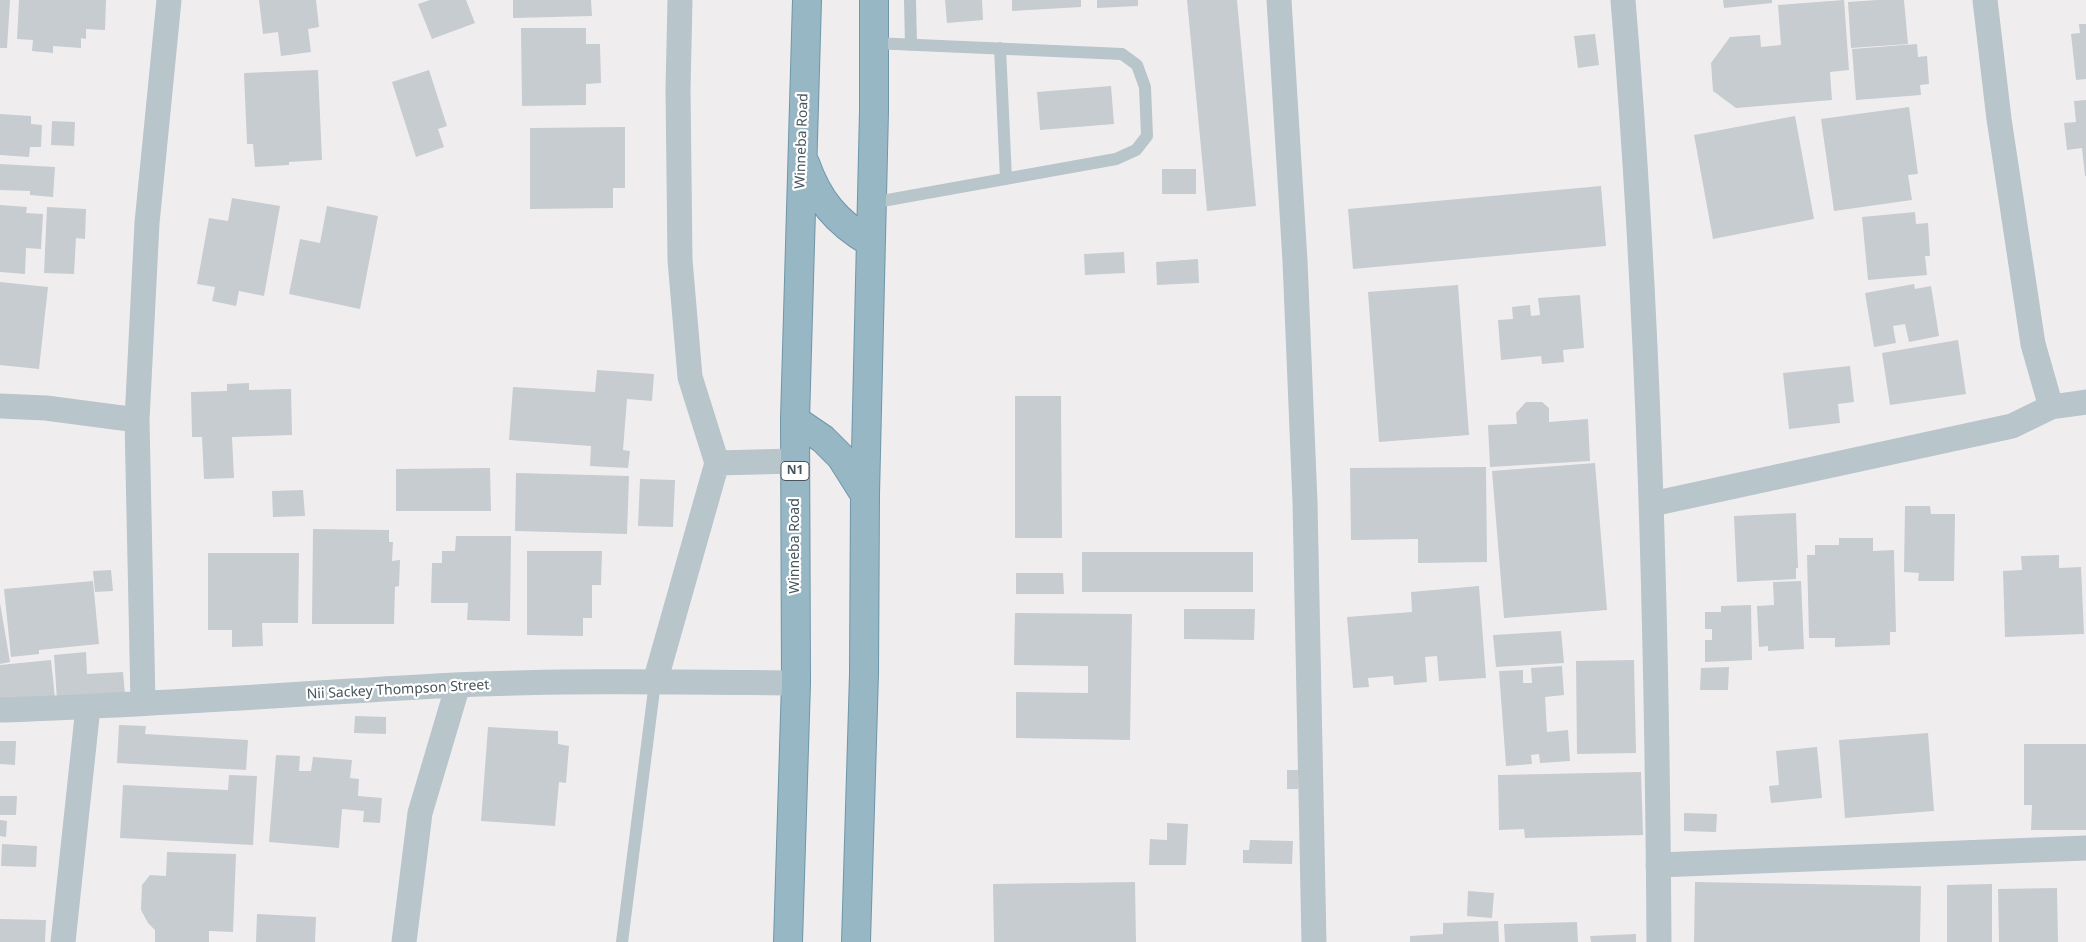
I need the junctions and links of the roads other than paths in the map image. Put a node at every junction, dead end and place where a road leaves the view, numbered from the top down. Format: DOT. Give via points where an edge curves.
graph roads {
  1 [pos="168,0"];
  2 [pos="680,0"];
  3 [pos="807,0"];
  4 [pos="874,0"];
  5 [pos="910,0"];
  6 [pos="1279,0"];
  7 [pos="1622,0"];
  8 [pos="1985,0"];
  9 [pos="873,43"];
  10 [pos="911,45"];
  11 [pos="1000,48"];
  12 [pos="802,154"];
  13 [pos="1006,179"];
  14 [pos="871,203"];
  15 [pos="870,242"];
  16 [pos="2086,402"];
  17 [pos="0,406"];
  18 [pos="2052,407"];
  19 [pos="137,420"];
  20 [pos="795,420"];
  21 [pos="795,461"];
  22 [pos="717,462"];
  23 [pos="865,495"];
  24 [pos="1652,504"];
  25 [pos="656,682"];
  26 [pos="796,683"];
  27 [pos="458,685"];
  28 [pos="143,702"];
  29 [pos="88,707"];
  30 [pos="0,710"];
  31 [pos="2086,848"];
  32 [pos="1658,865"];
  33 [pos="63,942"];
  34 [pos="404,942"];
  35 [pos="622,942"];
  36 [pos="788,942"];
  37 [pos="856,942"];
  38 [pos="1314,942"];
  39 [pos="1659,942"];
  1 -- 19 [label="street" via="147,223"];
  2 -- 22 [label="street" via="680,260 690,377"];
  3 -- 12 [label="highway, Winneba Road / N1"];
  4 -- 9 [label="highway"];
  5 -- 10 [label="lane"];
  6 -- 38 [label="street" via="1305,502"];
  7 -- 24 [label="street" via="1633,122"];
  8 -- 18 [label="street" via="1999,119 2033,344"];
  9 -- 10 [label="lane"];
  9 -- 14 [label="highway"];
  10 -- 11 [label="lane"];
  11 -- 13 [label="lane"];
  11 -- 13 [label="lane" via="1122,54 1137,65 1146,87 1146,136 1136,150 1116,159"];
  12 -- 15 [label="highway" via="812,184 833,215"];
  12 -- 20 [label="highway, Winneba Road / N1"];
  13 -- 14 [label="lane"];
  14 -- 15 [label="highway"];
  15 -- 23 [label="highway"];
  16 -- 18 [label="street"];
  17 -- 19 [label="street" via="46,408"];
  18 -- 24 [label="street" via="2012,426"];
  19 -- 28 [label="street"];
  20 -- 21 [label="highway, Winneba Road / N1"];
  20 -- 23 [label="highway" via="823,439 840,457"];
  21 -- 22 [label="street"];
  21 -- 26 [label="highway, Winneba Road / N1"];
  22 -- 25 [label="street"];
  23 -- 37 [label="highway" via="864,674"];
  24 -- 32 [label="street"];
  25 -- 26 [label="street, Nii Sackey Thompson Street"];
  25 -- 27 [label="street, Nii Sackey Thompson Street"];
  25 -- 35 [label="lane"];
  26 -- 36 [label="highway, Winneba Road / N1"];
  27 -- 28 [label="street, Nii Sackey Thompson Street"];
  27 -- 34 [label="street" via="420,813"];
  28 -- 29 [label="street, Nii Sackey Thompson Street"];
  29 -- 30 [label="street, Nii Sackey Thompson Street"];
  29 -- 33 [label="street"];
  31 -- 32 [label="street"];
  32 -- 39 [label="street"];
}
